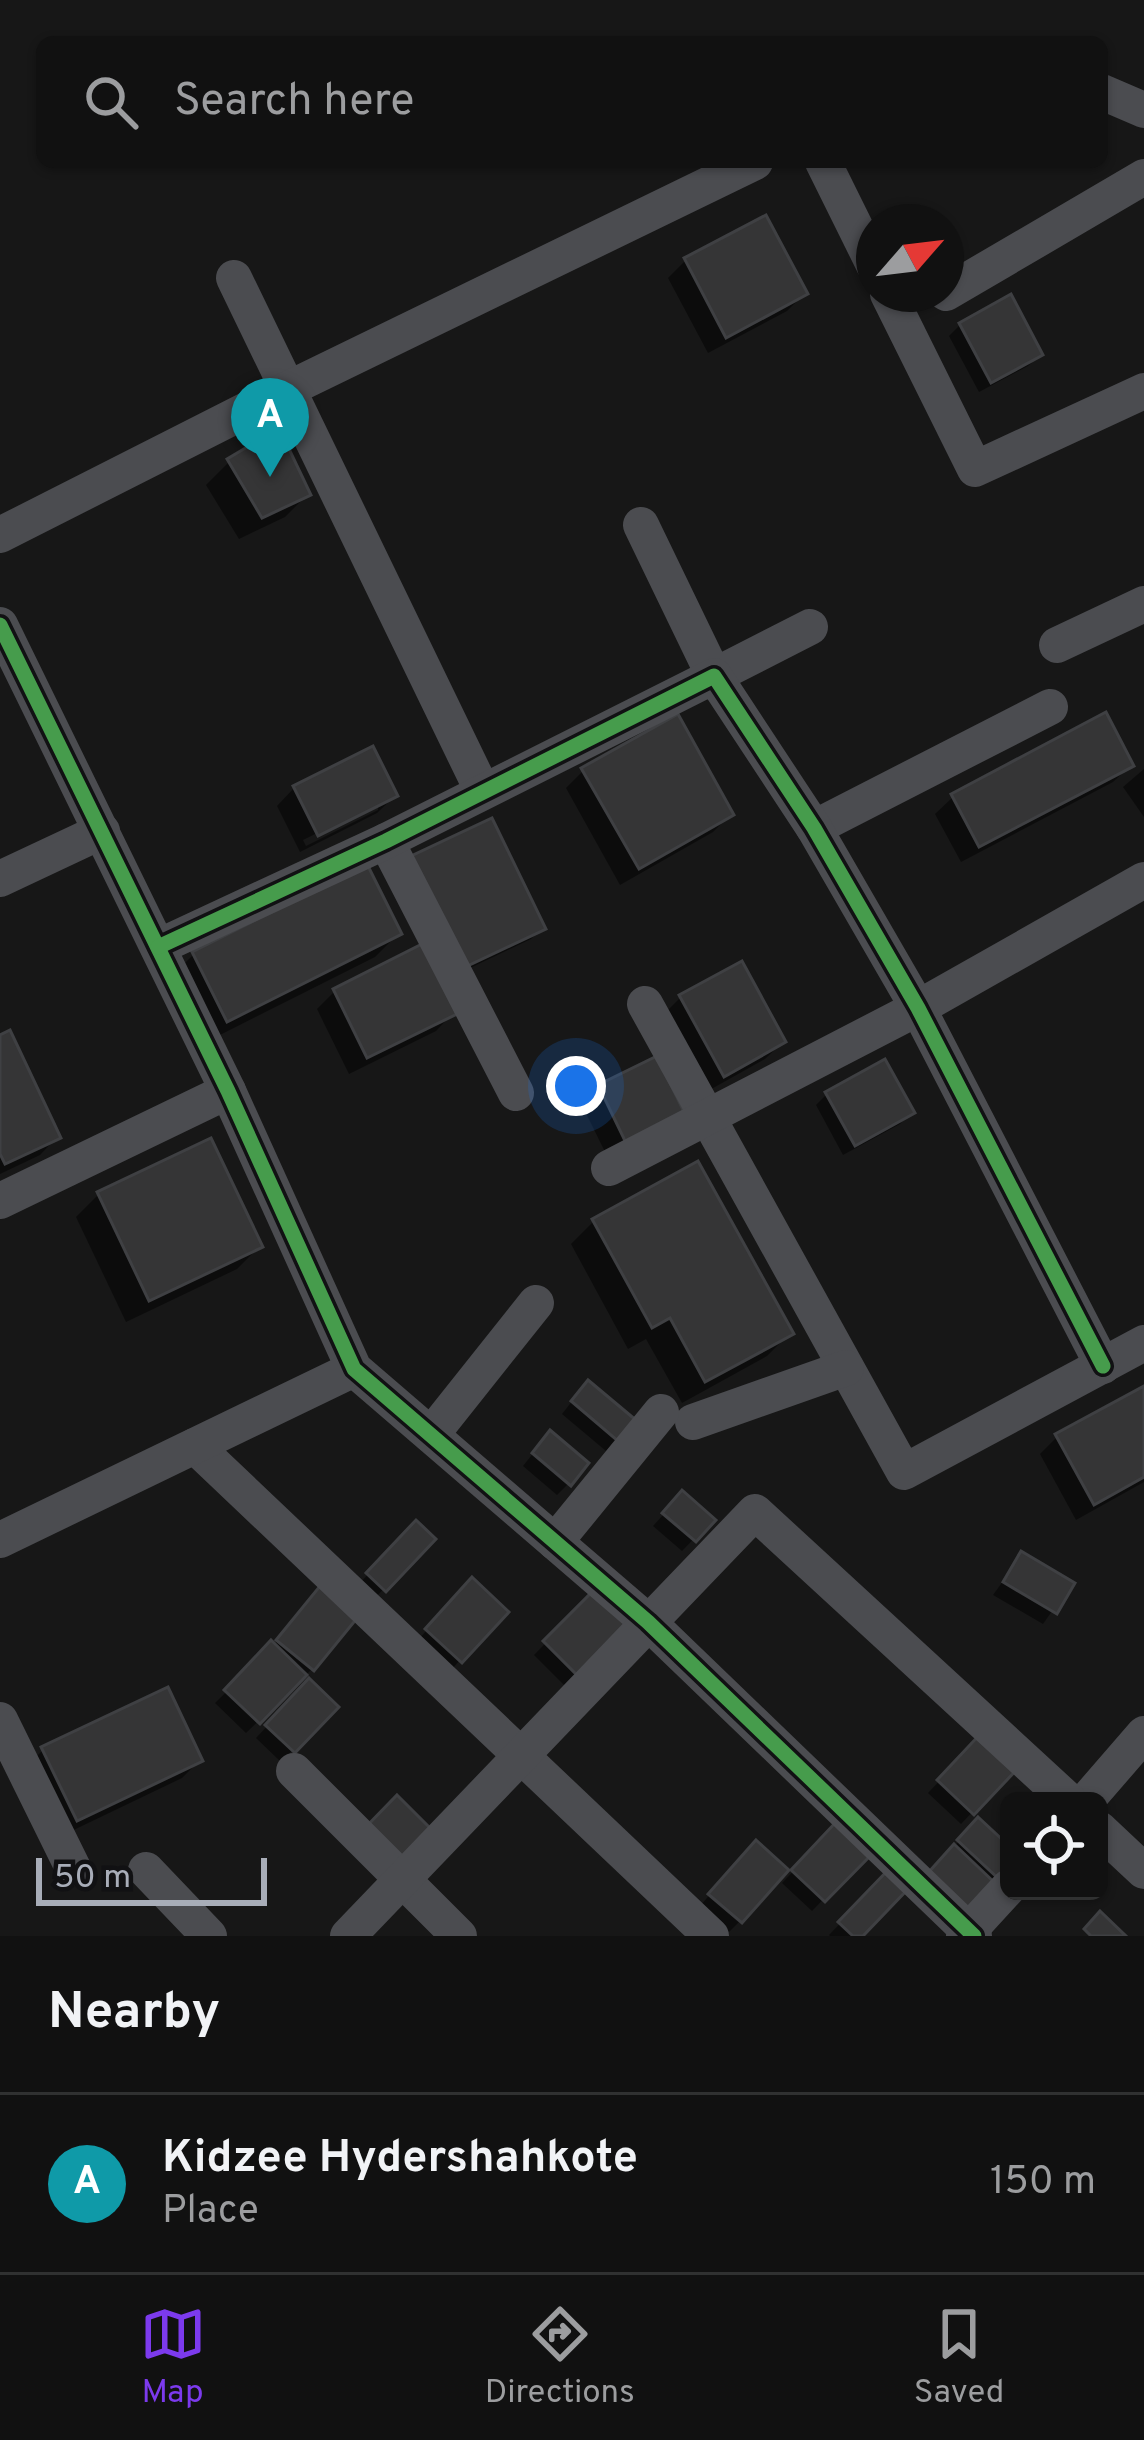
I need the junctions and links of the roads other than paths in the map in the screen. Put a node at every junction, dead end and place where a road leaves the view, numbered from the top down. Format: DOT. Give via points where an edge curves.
graph roads {
  1 [pos="1108,95"];
  2 [pos="1144,110"];
  3 [pos="742,168"];
  4 [pos="826,168"];
  5 [pos="1144,177"];
  6 [pos="856,229"];
  7 [pos="234,278"];
  8 [pos="964,283"];
  9 [pos="897,312"];
  10 [pos="288,388"];
  11 [pos="1144,391"];
  12 [pos="640,525"];
  13 [pos="0,535"];
  14 [pos="1144,604"];
  15 [pos="0,625"];
  16 [pos="810,627"];
  17 [pos="1057,644"];
  18 [pos="714,676"];
  19 [pos="1050,707"];
  20 [pos="482,790"];
  21 [pos="814,828"];
  22 [pos="102,832"];
  23 [pos="386,841"];
  24 [pos="0,880"];
  25 [pos="1144,880"];
  26 [pos="158,947"];
  27 [pos="645,1004"];
  28 [pos="918,1008"];
  29 [pos="228,1091"];
  30 [pos="516,1093"];
  31 [pos="707,1117"];
  32 [pos="609,1168"];
  33 [pos="0,1202"];
  34 [pos="536,1303"];
  35 [pos="1144,1343"];
  36 [pos="1102,1366"];
  37 [pos="847,1368"];
  38 [pos="354,1369"];
  39 [pos="430,1435"];
  40 [pos="195,1446"];
  41 [pos="0,1540"];
  42 [pos="555,1542"];
  43 [pos="648,1622"];
  44 [pos="0,1720"];
  45 [pos="1144,1734"];
  46 [pos="520,1755"];
  47 [pos="294,1771"];
  48 [pos="1059,1792"];
  49 [pos="1094,1792"];
  50 [pos="1108,1837"];
  51 [pos="73,1868"];
  52 [pos="146,1870"];
  53 [pos="1144,1871"];
  54 [pos="400,1878"];
  55 [pos="1000,1898"];
  56 [pos="969,1934"];
  57 [pos="209,1936"];
  58 [pos="348,1936"];
  59 [pos="459,1936"];
  60 [pos="711,1936"];
  1 -- 2 [label="street"];
  3 -- 10 [label="street"];
  4 -- 6 [label="street"];
  5 -- 8 [label="street"];
  7 -- 10 [label="street"];
  9 -- 11 [label="street" via="975,469"];
  10 -- 13 [label="street"];
  10 -- 20 [label="street"];
  12 -- 18 [label="street"];
  14 -- 17 [label="street"];
  15 -- 22 [label="street"];
  16 -- 18 [label="street"];
  18 -- 20 [label="street"];
  18 -- 21 [label="street"];
  19 -- 21 [label="street"];
  20 -- 23 [label="street"];
  21 -- 28 [label="street"];
  22 -- 24 [label="street"];
  22 -- 26 [label="street"];
  23 -- 26 [label="street"];
  23 -- 30 [label="street"];
  25 -- 28 [label="street"];
  26 -- 29 [label="street"];
  27 -- 31 [label="street"];
  28 -- 31 [label="street"];
  28 -- 36 [label="street"];
  29 -- 33 [label="street"];
  29 -- 38 [label="street"];
  31 -- 32 [label="street"];
  31 -- 37 [label="street"];
  34 -- 39 [label="street"];
  35 -- 36 [label="street"];
  36 -- 37 [label="street" via="904,1472"];
  37 -- 42 [label="street" via="677,1417"];
  38 -- 39 [label="street"];
  38 -- 40 [label="street"];
  39 -- 42 [label="street"];
  40 -- 41 [label="street"];
  40 -- 46 [label="street"];
  42 -- 43 [label="street"];
  43 -- 46 [label="street"];
  43 -- 48 [label="street" via="755,1512"];
  43 -- 56 [label="street"];
  44 -- 51 [label="street"];
  45 -- 49 [label="street"];
  46 -- 54 [label="street"];
  46 -- 60 [label="street"];
  47 -- 54 [label="street"];
  50 -- 53 [label="street"];
  52 -- 57 [label="street"];
  54 -- 58 [label="street"];
  54 -- 59 [label="street"];
  55 -- 56 [label="street"];
}
